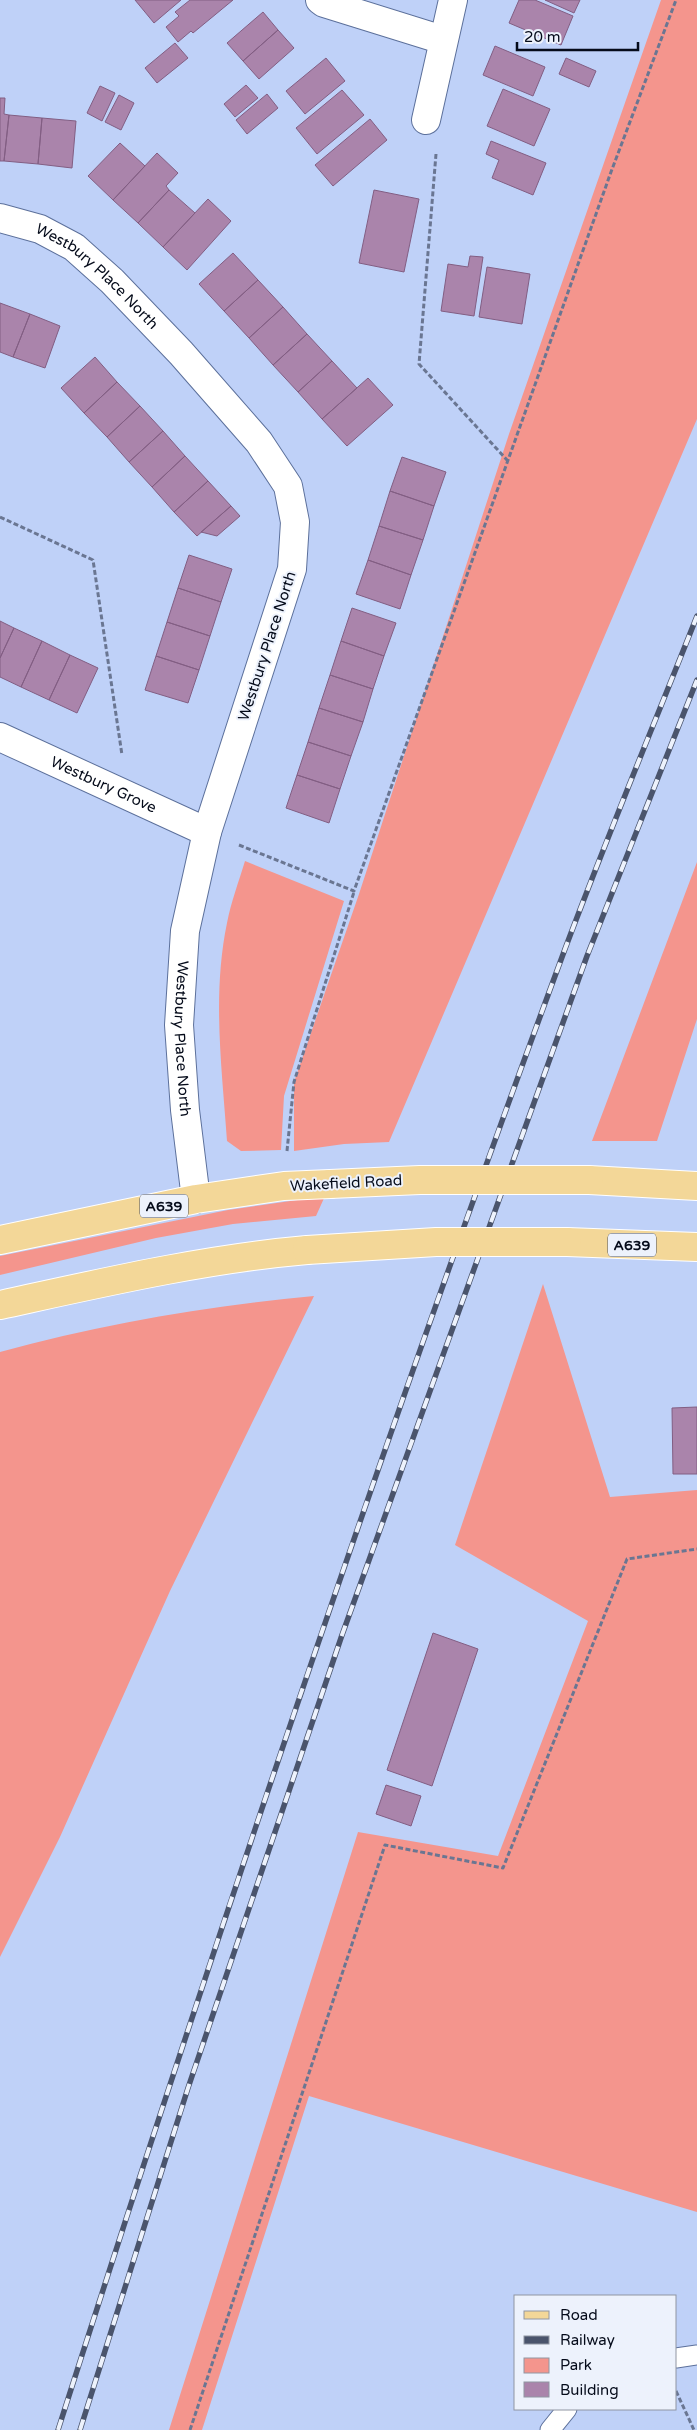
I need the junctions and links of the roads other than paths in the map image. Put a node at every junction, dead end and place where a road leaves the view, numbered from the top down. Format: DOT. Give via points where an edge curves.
graph roads {
  1 [pos="320,0"];
  2 [pos="453,0"];
  3 [pos="442,40"];
  4 [pos="426,120"];
  5 [pos="0,218"];
  6 [pos="0,737"];
  7 [pos="207,832"];
  8 [pos="697,1186"];
  9 [pos="196,1199"];
  10 [pos="0,1240"];
  11 [pos="697,1247"];
  12 [pos="0,1305"];
  13 [pos="697,2355"];
  14 [pos="677,2358"];
  15 [pos="566,2410"];
  16 [pos="550,2430"];
  1 -- 3 [label="street"];
  2 -- 3 [label="street"];
  3 -- 4 [label="street"];
  5 -- 7 [label="street, Westbury Place North" via="40,229 74,247 112,281 259,442 288,486 295,522 292,569"];
  6 -- 7 [label="street, Westbury Grove"];
  7 -- 9 [label="street, Westbury Place North" via="185,931 179,1025"];
  8 -- 9 [label="main road, Wakefield Road / A639, bridge" via="588,1180 420,1180 284,1186"];
  9 -- 10 [label="main road, Wakefield Road / A639"];
  11 -- 12 [label="main road, A639, bridge" via="567,1242 436,1242 307,1250 250,1256"];
  13 -- 14 [label="lane"];
  15 -- 16 [label="lane"];
}
